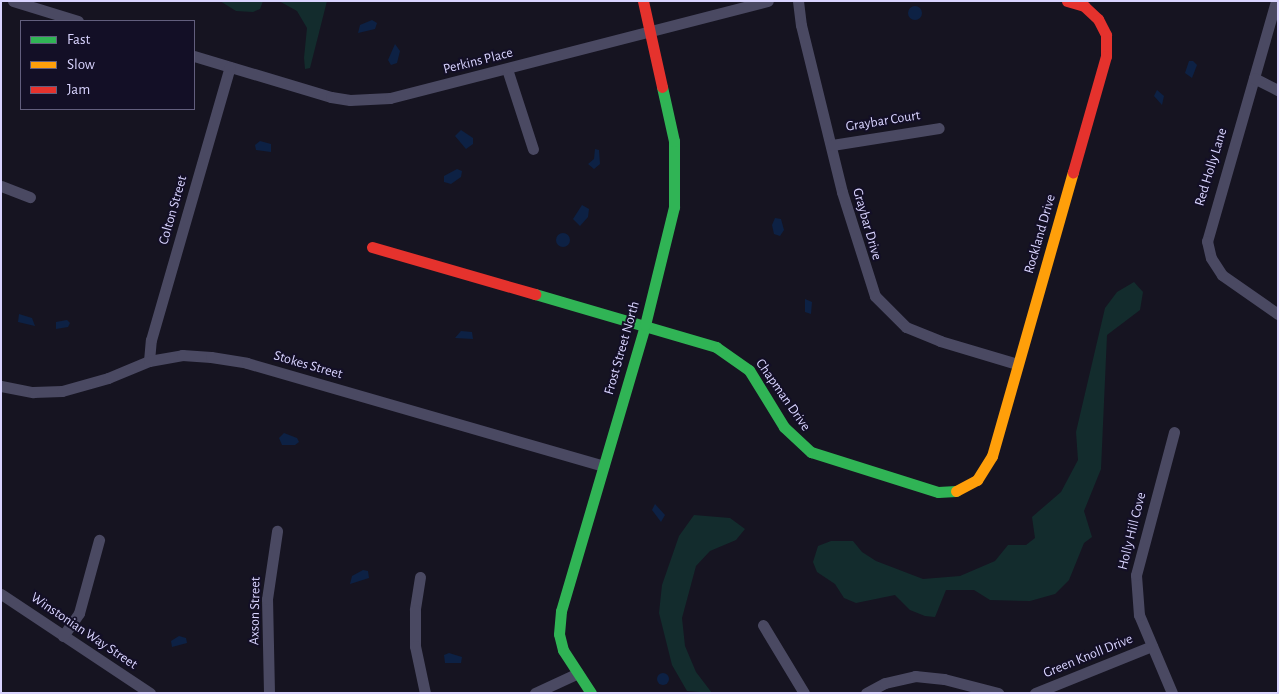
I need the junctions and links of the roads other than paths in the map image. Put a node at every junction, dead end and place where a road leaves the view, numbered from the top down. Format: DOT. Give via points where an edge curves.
graph roads {
  1 [pos="13,1"];
  2 [pos="643,1"];
  3 [pos="768,1"];
  4 [pos="798,1"];
  5 [pos="1067,1"];
  6 [pos="1276,1"];
  7 [pos="75,20"];
  8 [pos="649,32"];
  9 [pos="195,56"];
  10 [pos="230,68"];
  11 [pos="507,69"];
  12 [pos="1254,78"];
  13 [pos="1278,90"];
  14 [pos="939,128"];
  15 [pos="832,145"];
  16 [pos="533,149"];
  17 [pos="1,186"];
  18 [pos="30,197"];
  19 [pos="372,247"];
  20 [pos="1278,314"];
  21 [pos="645,325"];
  22 [pos="149,361"];
  23 [pos="1018,364"];
  24 [pos="1,386"];
  25 [pos="1174,432"];
  26 [pos="603,466"];
  27 [pos="968,486"];
  28 [pos="277,531"];
  29 [pos="98,540"];
  30 [pos="420,577"];
  31 [pos="1,594"];
  32 [pos="763,625"];
  33 [pos="63,636"];
  34 [pos="1152,646"];
  35 [pos="578,673"];
  36 [pos="150,693"];
  37 [pos="269,693"];
  38 [pos="425,693"];
  39 [pos="535,693"];
  40 [pos="591,693"];
  41 [pos="804,693"];
  42 [pos="866,693"];
  43 [pos="998,693"];
  44 [pos="1035,693"];
  45 [pos="1172,693"];
  1 -- 7 [label="street"];
  2 -- 8 [label="street, Frost Street North"];
  3 -- 8 [label="street, Perkins Place"];
  4 -- 15 [label="street, Graybar Drive" via="801,25"];
  5 -- 23 [label="street, Rockland Drive" via="1084,6 1098,19 1106,35 1106,56"];
  6 -- 12 [label="street, Red Holly Lane"];
  8 -- 11 [label="street, Perkins Place"];
  8 -- 21 [label="street, Frost Street North" via="674,141 676,182 670,232"];
  9 -- 10 [label="street, Perkins Place"];
  10 -- 11 [label="street, Perkins Place" via="350,100 401,96"];
  10 -- 22 [label="street, Colton Street" via="151,340"];
  11 -- 16 [label="street"];
  12 -- 13 [label="street"];
  12 -- 20 [label="street, Red Holly Lane" via="1207,241 1211,258 1222,275"];
  14 -- 15 [label="street, Graybar Court"];
  15 -- 23 [label="street, Graybar Drive" via="863,264 875,296 906,327 940,341"];
  17 -- 18 [label="street"];
  19 -- 21 [label="street, Chapman Drive"];
  21 -- 26 [label="street, Frost Street North"];
  21 -- 27 [label="street, Chapman Drive" via="716,347 740,361 755,377 784,427 800,444 820,456 938,492 953,492"];
  22 -- 24 [label="street, Stokes Street" via="108,378 62,391 33,392"];
  22 -- 26 [label="street, Stokes Street" via="182,355 247,363"];
  23 -- 27 [label="street, Rockland Drive" via="990,463"];
  25 -- 34 [label="street, Holly Hill Cove" via="1136,575 1139,616"];
  26 -- 35 [label="street, Frost Street North" via="559,624 564,650"];
  28 -- 37 [label="street, Axson Street" via="268,598"];
  29 -- 33 [label="street" via="79,613"];
  30 -- 38 [label="street" via="415,610 415,646"];
  31 -- 33 [label="street, Winstonian Way Street"];
  32 -- 41 [label="street"];
  33 -- 36 [label="street, Winstonian Way Street"];
  34 -- 44 [label="street, Green Knoll Drive"];
  34 -- 45 [label="street, Holly Hill Cove"];
  35 -- 39 [label="street"];
  35 -- 40 [label="street, Frost Street North"];
  42 -- 43 [label="street" via="885,683 916,676 944,679"];
}
